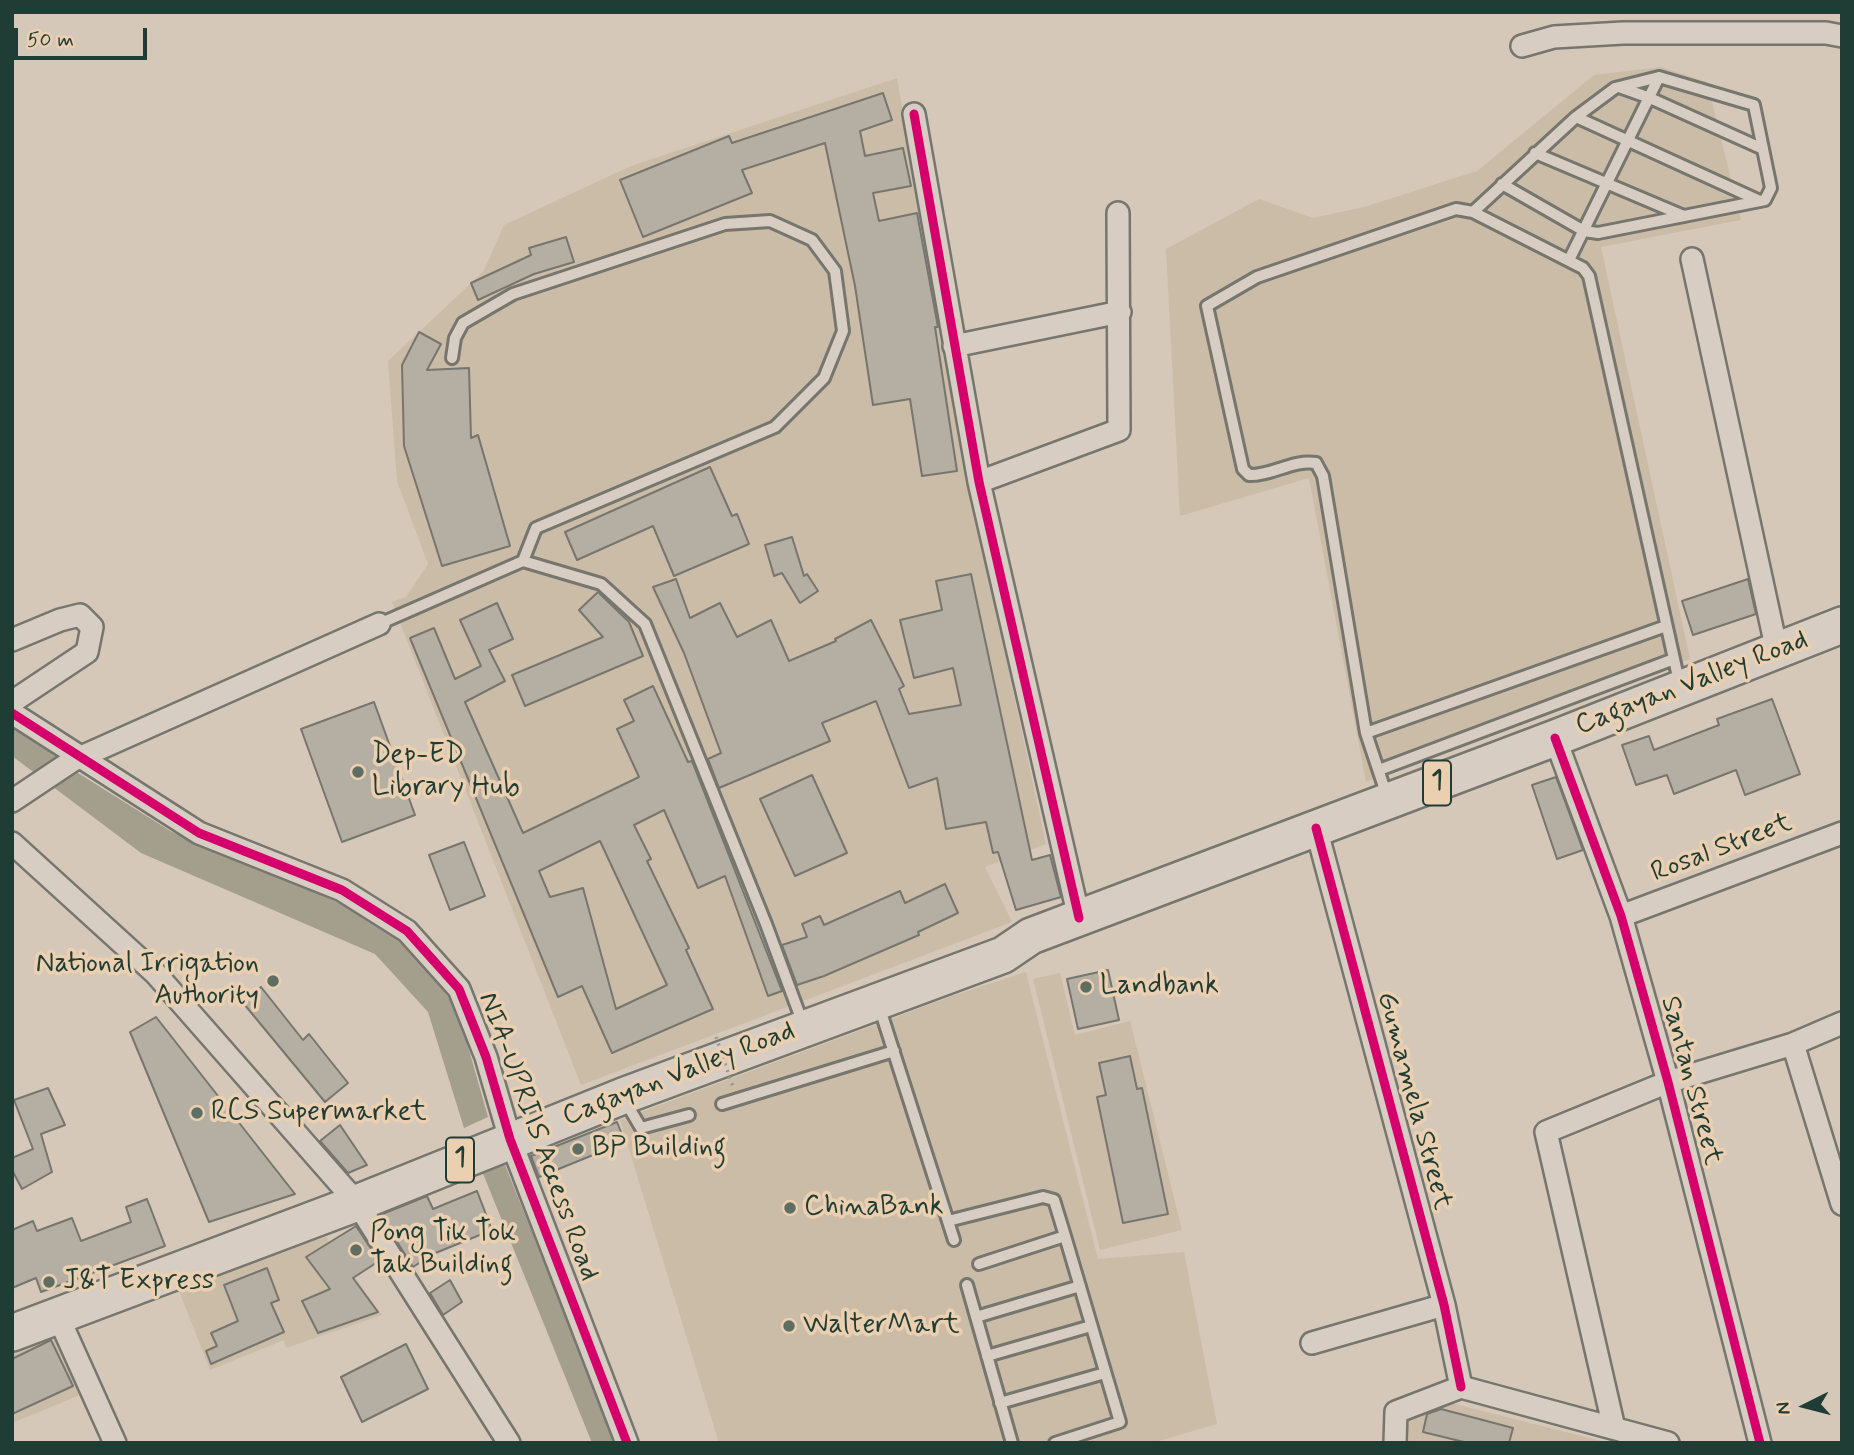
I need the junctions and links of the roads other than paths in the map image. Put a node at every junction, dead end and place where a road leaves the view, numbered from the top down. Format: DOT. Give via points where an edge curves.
graph roads {
  1 [pos="1842,36"];
  2 [pos="1522,46"];
  3 [pos="1659,77"];
  4 [pos="1619,87"];
  5 [pos="1650,97"];
  6 [pos="914,114"];
  7 [pos="1576,117"];
  8 [pos="1628,142"];
  9 [pos="1763,149"];
  10 [pos="1535,153"];
  11 [pos="1502,184"];
  12 [pos="1607,185"];
  13 [pos="1760,201"];
  14 [pos="1473,212"];
  15 [pos="1118,214"];
  16 [pos="1684,216"];
  17 [pos="1584,231"];
  18 [pos="1692,259"];
  19 [pos="1569,260"];
  20 [pos="1120,312"];
  21 [pos="954,346"];
  22 [pos="452,358"];
  23 [pos="979,482"];
  24 [pos="523,561"];
  25 [pos="379,624"];
  26 [pos="1842,625"];
  27 [pos="1666,626"];
  28 [pos="12,640"];
  29 [pos="1777,651"];
  30 [pos="1677,674"];
  31 [pos="12,702"];
  32 [pos="12,713"];
  33 [pos="1366,733"];
  34 [pos="1555,738"];
  35 [pos="75,759"];
  36 [pos="1384,786"];
  37 [pos="12,801"];
  38 [pos="1316,828"];
  39 [pos="1842,834"];
  40 [pos="12,843"];
  41 [pos="1621,916"];
  42 [pos="1079,918"];
  43 [pos="875,993"];
  44 [pos="799,1013"];
  45 [pos="1842,1023"];
  46 [pos="1793,1044"];
  47 [pos="894,1051"];
  48 [pos="1668,1082"];
  49 [pos="623,1096"];
  50 [pos="722,1104"];
  51 [pos="689,1115"];
  52 [pos="508,1134"];
  53 [pos="350,1196"];
  54 [pos="1842,1204"];
  55 [pos="948,1221"];
  56 [pos="1065,1236"];
  57 [pos="954,1240"];
  58 [pos="979,1264"];
  59 [pos="967,1285"];
  60 [pos="1080,1286"];
  61 [pos="1444,1305"];
  62 [pos="57,1314"];
  63 [pos="12,1317"];
  64 [pos="976,1317"];
  65 [pos="1091,1325"];
  66 [pos="12,1333"];
  67 [pos="1312,1343"];
  68 [pos="987,1356"];
  69 [pos="1105,1373"];
  70 [pos="1461,1387"];
  71 [pos="1000,1403"];
  72 [pos="1615,1428"];
  73 [pos="115,1443"];
  74 [pos="509,1443"];
  75 [pos="626,1443"];
  76 [pos="1012,1443"];
  77 [pos="1055,1443"];
  78 [pos="1395,1443"];
  79 [pos="1668,1443"];
  80 [pos="1760,1443"];
  1 -- 2 [label="street" via="1623,33 1554,37"];
  3 -- 4 [label="lane"];
  3 -- 5 [label="lane"];
  3 -- 9 [label="lane" via="1750,102 1756,110"];
  4 -- 5 [label="lane"];
  4 -- 7 [label="lane"];
  5 -- 8 [label="lane"];
  5 -- 9 [label="lane"];
  6 -- 21 [label="street"];
  7 -- 8 [label="lane"];
  7 -- 10 [label="lane"];
  8 -- 12 [label="lane"];
  8 -- 13 [label="lane"];
  9 -- 13 [label="lane" via="1771,188 1770,195"];
  10 -- 11 [label="lane"];
  10 -- 12 [label="lane"];
  11 -- 14 [label="lane"];
  11 -- 17 [label="lane"];
  12 -- 16 [label="lane"];
  12 -- 17 [label="lane"];
  13 -- 16 [label="lane"];
  14 -- 19 [label="lane"];
  14 -- 33 [label="lane" via="1447,211 1270,272 1207,306 1243,469 1249,475 1259,475 1305,461 1316,463 1323,476"];
  15 -- 20 [label="street"];
  16 -- 17 [label="lane" via="1598,233"];
  17 -- 19 [label="lane"];
  18 -- 29 [label="street"];
  19 -- 27 [label="lane" via="1589,276"];
  20 -- 21 [label="street"];
  20 -- 23 [label="street" via="1119,430"];
  21 -- 23 [label="street"];
  22 -- 24 [label="lane" via="463,323 513,294 725,224 770,221 812,240 835,271 842,331 824,379 775,428 536,528"];
  23 -- 42 [label="street"];
  24 -- 25 [label="lane"];
  24 -- 44 [label="lane" via="601,584 645,624"];
  25 -- 35 [label="street"];
  26 -- 29 [label="highway, Cagayan Valley Road / 1"];
  27 -- 30 [label="lane"];
  27 -- 33 [label="lane"];
  28 -- 31 [label="street" via="80,615 92,627 87,652"];
  29 -- 30 [label="highway, Cagayan Valley Road / 1"];
  30 -- 34 [label="highway, Cagayan Valley Road / 1"];
  30 -- 36 [label="lane"];
  32 -- 35 [label="street, NIA-UPRIIS Access Road"];
  33 -- 36 [label="lane"];
  34 -- 36 [label="highway, Cagayan Valley Road / 1"];
  34 -- 41 [label="street, Santan Street"];
  35 -- 37 [label="street"];
  35 -- 52 [label="street, NIA-UPRIIS Access Road" via="199,833 342,890 407,931 459,989 486,1057"];
  36 -- 38 [label="highway, Cagayan Valley Road / 1"];
  38 -- 42 [label="highway, Cagayan Valley Road / 1"];
  38 -- 61 [label="street, Gumamela Street"];
  39 -- 41 [label="street, Rosal Street"];
  40 -- 53 [label="street" via="156,974"];
  41 -- 48 [label="street, Santan Street"];
  42 -- 43 [label="highway, Cagayan Valley Road / 1" via="1031,936 997,938"];
  43 -- 44 [label="highway, Cagayan Valley Road / 1"];
  43 -- 47 [label="lane"];
  43 -- 49 [label="highway, Cagayan Valley Road / 1"];
  44 -- 52 [label="highway, Cagayan Valley Road / 1"];
  45 -- 46 [label="street"];
  46 -- 48 [label="street"];
  46 -- 54 [label="street"];
  47 -- 50 [label="lane"];
  47 -- 55 [label="lane"];
  48 -- 72 [label="street" via="1546,1132"];
  48 -- 80 [label="street, Santan Street"];
  49 -- 51 [label="lane" via="641,1128"];
  49 -- 52 [label="highway, Cagayan Valley Road / 1"];
  52 -- 53 [label="highway, Cagayan Valley Road / 1"];
  52 -- 75 [label="street, NIA-UPRIIS Access Road"];
  53 -- 62 [label="highway, Cagayan Valley Road / 1"];
  53 -- 63 [label="highway, Cagayan Valley Road / 1"];
  53 -- 74 [label="street"];
  55 -- 56 [label="lane" via="1050,1197"];
  55 -- 57 [label="lane"];
  56 -- 58 [label="lane"];
  56 -- 60 [label="lane"];
  59 -- 64 [label="lane"];
  60 -- 64 [label="lane"];
  60 -- 65 [label="lane"];
  61 -- 67 [label="street"];
  61 -- 70 [label="street, Gumamela Street"];
  62 -- 66 [label="highway, Cagayan Valley Road / 1"];
  62 -- 73 [label="street"];
  64 -- 68 [label="lane"];
  65 -- 68 [label="lane"];
  65 -- 69 [label="lane"];
  68 -- 71 [label="lane"];
  69 -- 71 [label="lane"];
  69 -- 77 [label="lane" via="1120,1422"];
  70 -- 72 [label="street"];
  70 -- 78 [label="street" via="1396,1412"];
  71 -- 76 [label="lane"];
  72 -- 79 [label="street"];
}
